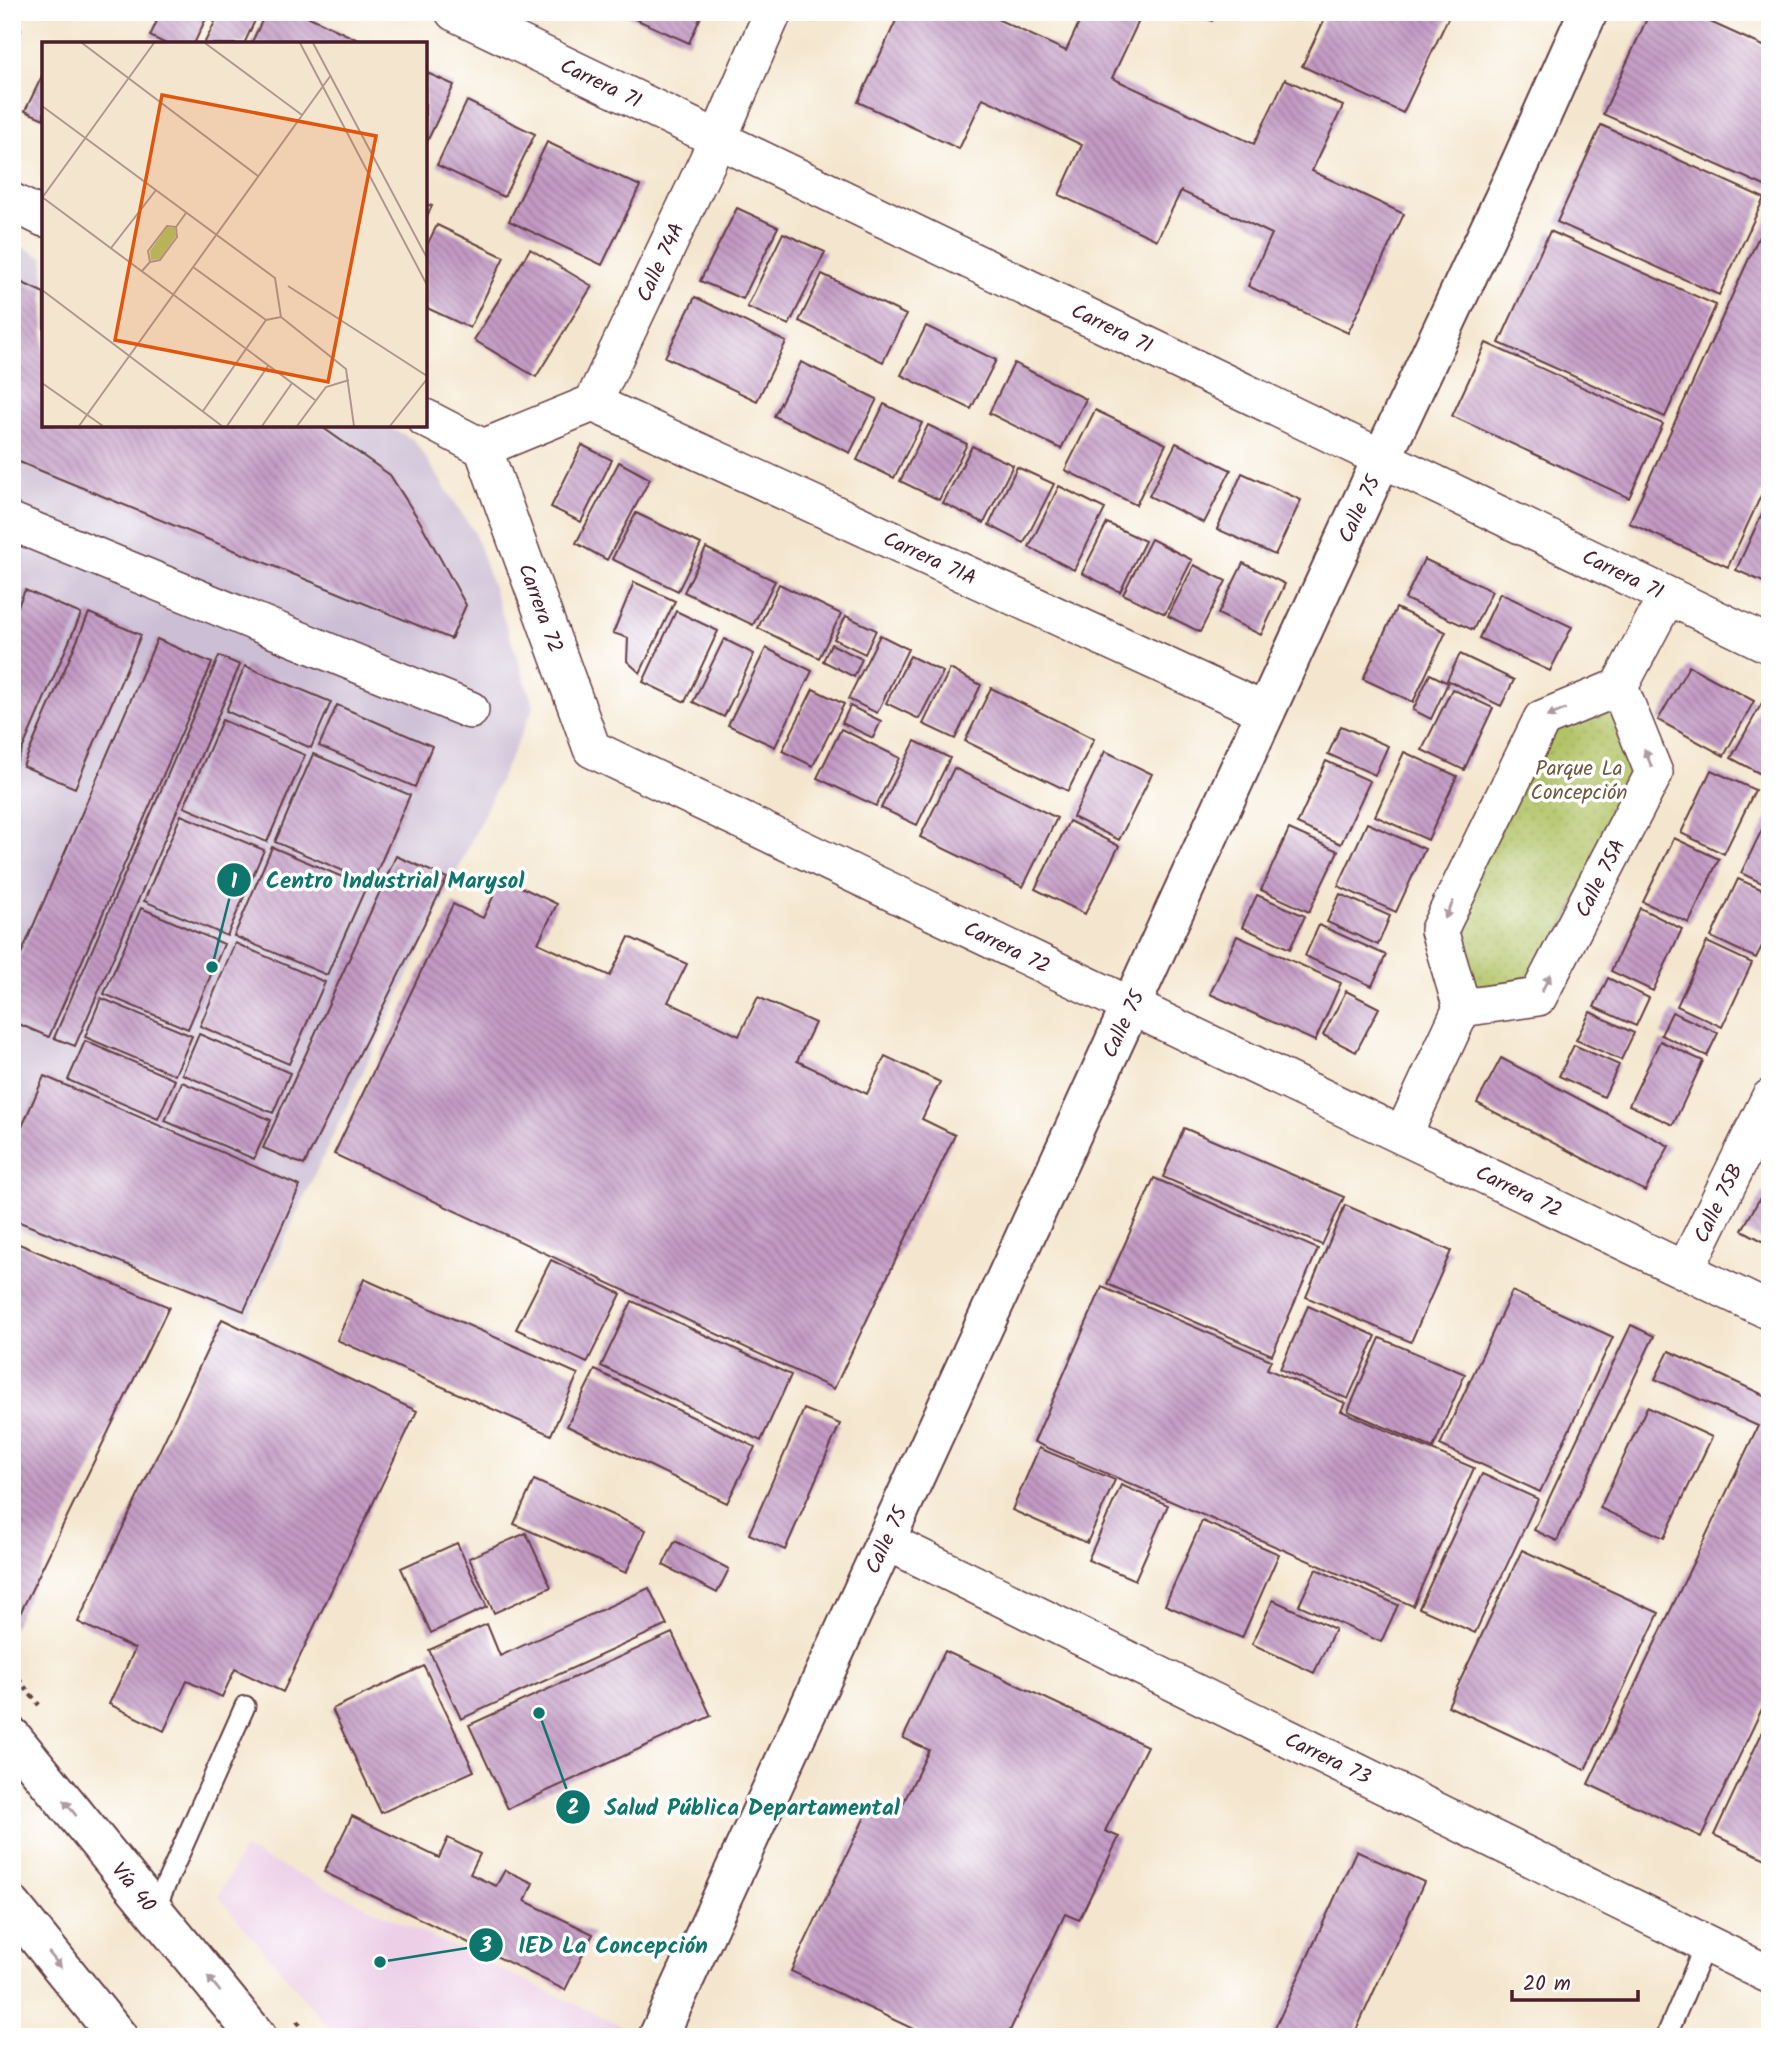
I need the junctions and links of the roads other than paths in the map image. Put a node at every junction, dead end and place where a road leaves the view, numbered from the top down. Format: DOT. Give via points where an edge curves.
graph roads {
  1 [pos="454,12"];
  2 [pos="773,12"];
  3 [pos="1588,12"];
  4 [pos="510,24"];
  5 [pos="718,139"];
  6 [pos="12,202"];
  7 [pos="42,217"];
  8 [pos="593,403"];
  9 [pos="427,419"];
  10 [pos="483,448"];
  11 [pos="1382,458"];
  12 [pos="12,522"];
  13 [pos="1667,596"];
  14 [pos="1770,645"];
  15 [pos="1619,687"];
  16 [pos="470,710"];
  17 [pos="1266,712"];
  18 [pos="1131,1006"];
  19 [pos="1462,1008"];
  20 [pos="1770,1098"];
  21 [pos="1403,1135"];
  22 [pos="1685,1270"];
  23 [pos="1770,1311"];
  24 [pos="886,1541"];
  25 [pos="245,1706"];
  26 [pos="12,1737"];
  27 [pos="12,1906"];
  28 [pos="154,1911"];
  29 [pos="1706,1943"];
  30 [pos="1770,1975"];
  31 [pos="118,2037"];
  32 [pos="257,2037"];
  33 [pos="658,2037"];
  34 [pos="1666,2037"];
  1 -- 4 [label="street, Carrera 71"];
  2 -- 5 [label="street, Calle 74A"];
  3 -- 11 [label="main road, Calle 75"];
  4 -- 5 [label="street, Carrera 71"];
  5 -- 8 [label="street, Calle 74A"];
  5 -- 11 [label="street, Carrera 71"];
  6 -- 7 [label="street"];
  8 -- 10 [label="street"];
  8 -- 17 [label="street, Carrera 71A"];
  9 -- 10 [label="street"];
  10 -- 18 [label="street, Carrera 72" via="592,749"];
  11 -- 13 [label="street, Carrera 71"];
  11 -- 17 [label="main road, Calle 75"];
  12 -- 16 [label="street"];
  13 -- 14 [label="street, Carrera 71"];
  13 -- 15 [label="street"];
  15 -- 19 [label="street, one-way" via="1542,719 1439,930"];
  19 -- 15 [label="street, Calle 75A, one-way" via="1538,997 1654,773"];
  17 -- 18 [label="main road, Calle 75"];
  18 -- 21 [label="street, Carrera 72"];
  18 -- 24 [label="main road, Calle 75"];
  19 -- 21 [label="street"];
  20 -- 22 [label="street, Calle 75B"];
  21 -- 22 [label="street, Carrera 72"];
  22 -- 23 [label="street, Carrera 72"];
  24 -- 29 [label="street, Carrera 73"];
  24 -- 33 [label="main road, Calle 75"];
  25 -- 28 [label="lane"];
  28 -- 26 [label="main road, Vía 40, one-way"];
  27 -- 31 [label="main road, one-way"];
  32 -- 28 [label="main road, Vía 40, one-way"];
  29 -- 30 [label="street, Carrera 73"];
  29 -- 34 [label="lane"];
}
